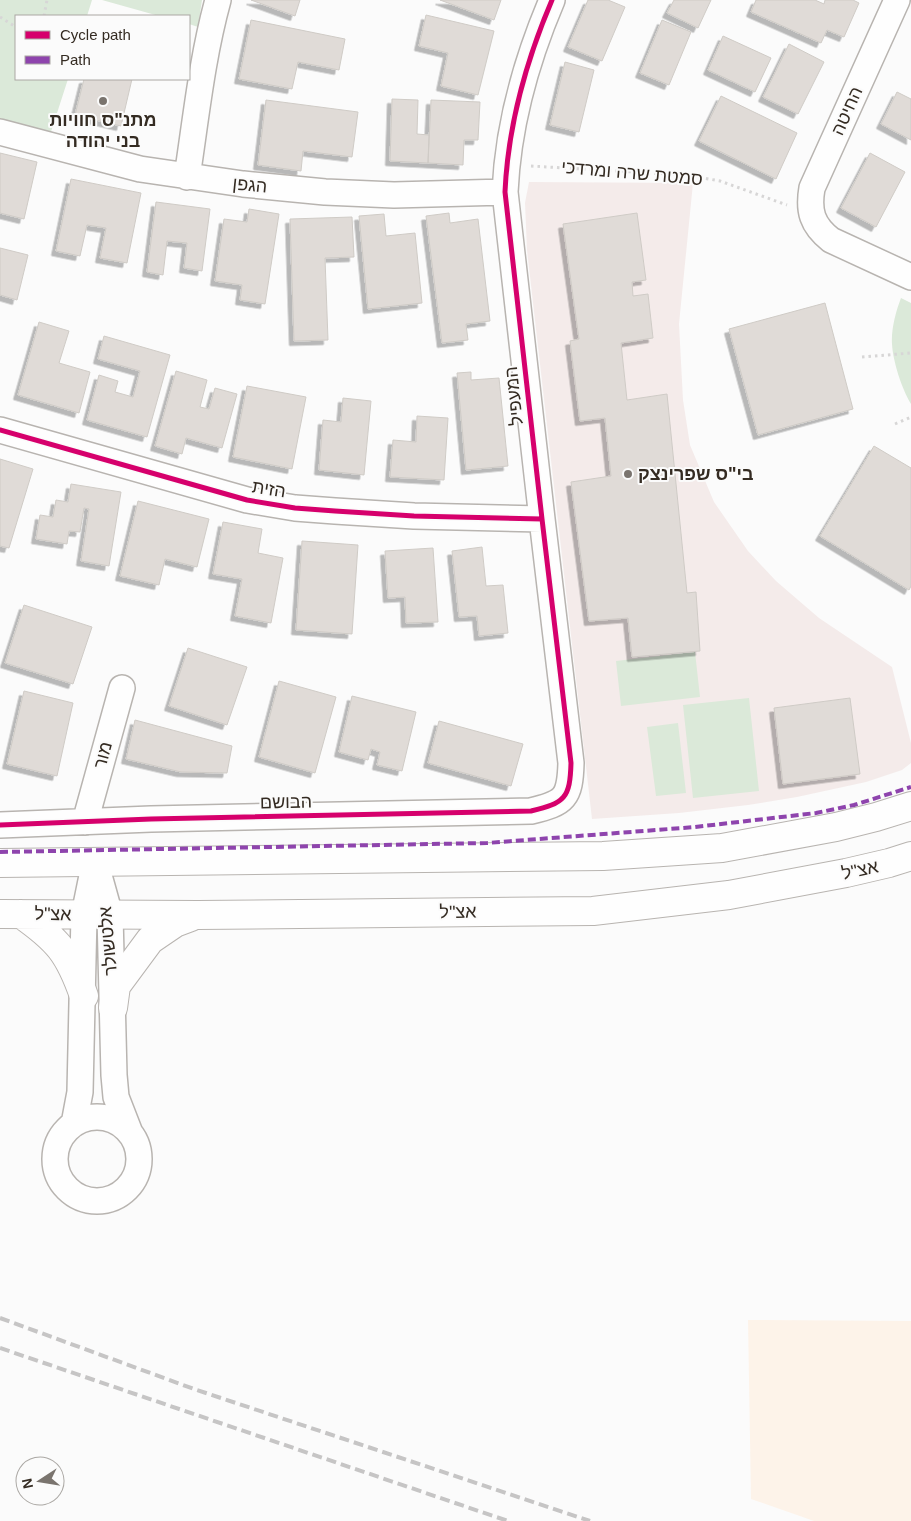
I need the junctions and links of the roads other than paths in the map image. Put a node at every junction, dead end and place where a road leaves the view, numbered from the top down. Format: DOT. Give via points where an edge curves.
graph roads {
  1 [pos="218,0"];
  2 [pos="552,0"];
  3 [pos="898,0"];
  4 [pos="0,132"];
  5 [pos="187,177"];
  6 [pos="505,192"];
  7 [pos="911,277"];
  8 [pos="0,430"];
  9 [pos="542,519"];
  10 [pos="122,688"];
  11 [pos="568,794"];
  12 [pos="911,806"];
  13 [pos="85,822"];
  14 [pos="0,825"];
  15 [pos="911,856"];
  16 [pos="95,861"];
  17 [pos="0,863"];
  18 [pos="10,914"];
  19 [pos="97,915"];
  20 [pos="198,915"];
  21 [pos="84,996"];
  22 [pos="113,1008"];
  23 [pos="74,1124"];
  24 [pos="130,1134"];
  1 -- 5 [label="street" via="209,33"];
  2 -- 6 [label="street, המעפיל" via="530,55 520,92"];
  3 -- 7 [label="street, החיטה" via="812,188 810,201 813,219 831,240"];
  4 -- 5 [label="street, הגפן" via="140,169"];
  5 -- 6 [label="street, הגפן" via="325,192 394,195"];
  6 -- 9 [label="street, המעפיל"];
  8 -- 9 [label="street, הזית" via="247,500 335,512"];
  9 -- 11 [label="street, המעפיל" via="571,763"];
  10 -- 13 [label="street, מור"];
  11 -- 13 [label="street, הבושם" via="551,807 531,811"];
  12 -- 16 [label="main road" via="836,826 722,848 623,855"];
  13 -- 14 [label="street, הבושם"];
  15 -- 20 [label="main road, אצ\"ל" via="846,873 729,895 593,911"];
  16 -- 17 [label="main road"];
  16 -- 19 [label="street, אלטשולר"];
  18 -- 19 [label="main road, אצ\"ל"];
  18 -- 21 [label="main road" via="42,928 74,968"];
  19 -- 20 [label="main road, אצ\"ל"];
  19 -- 21 [label="street, אלטשולר"];
  19 -- 22 [label="street, אלטשולר"];
  20 -- 22 [label="main road" via="175,923 150,940 116,986"];
  21 -- 23 [label="street, אלטשולר" via="80,1092"];
  22 -- 24 [label="street, אלטשולר" via="116,1097"];
  23 -- 24 [label="street" via="93,1117 107,1118"];
  23 -- 24 [label="street" via="59,1139 55,1167 59,1180 68,1190 93,1202 120,1195 130,1185 139,1160"];
}
